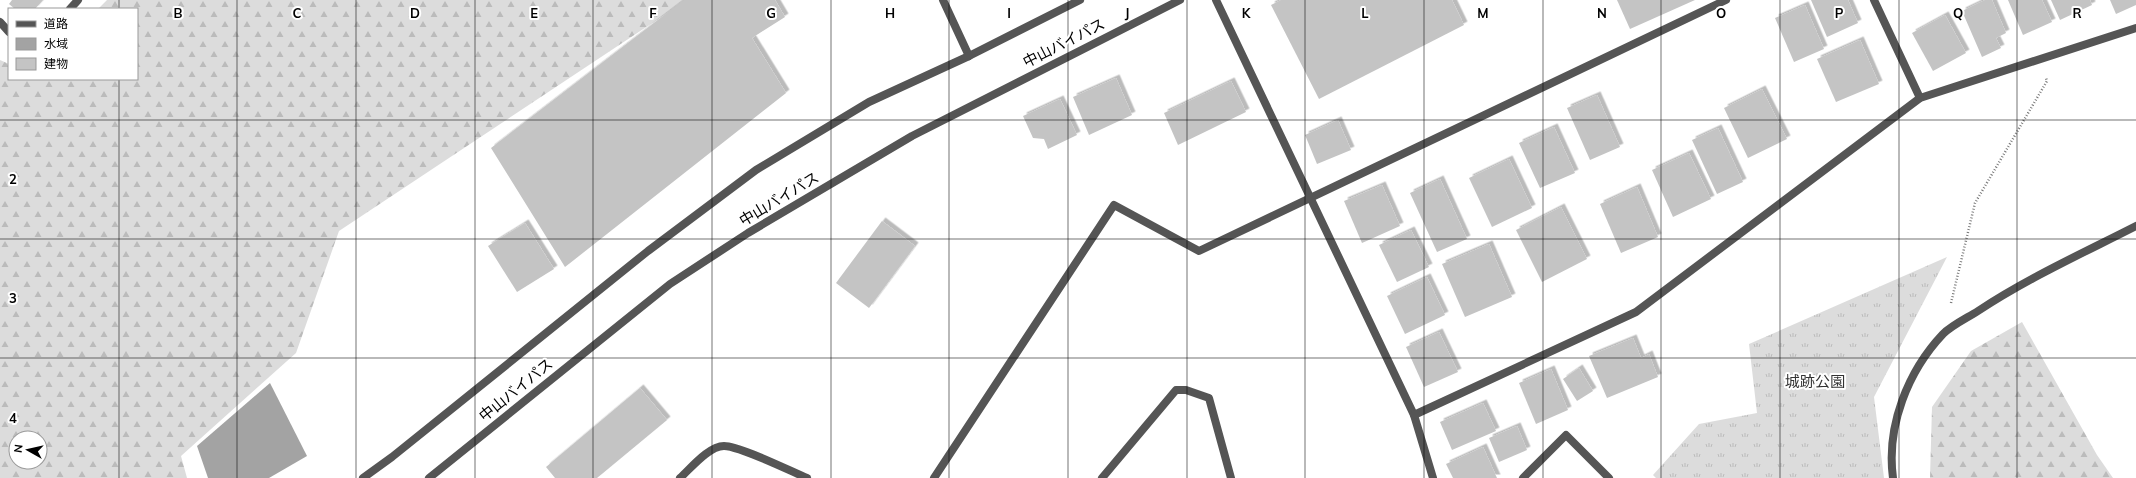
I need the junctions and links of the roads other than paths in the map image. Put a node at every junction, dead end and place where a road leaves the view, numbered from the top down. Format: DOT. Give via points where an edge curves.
graph roads {
  1 [pos="78,0"];
  2 [pos="943,0"];
  3 [pos="1080,0"];
  4 [pos="1180,0"];
  5 [pos="1216,0"];
  6 [pos="1726,0"];
  7 [pos="1874,0"];
  8 [pos="71,8"];
  9 [pos="0,22"];
  10 [pos="2136,28"];
  11 [pos="8,31"];
  12 [pos="969,56"];
  13 [pos="1920,98"];
  14 [pos="1311,198"];
  15 [pos="2136,226"];
  16 [pos="1414,415"];
  17 [pos="363,478"];
  18 [pos="429,478"];
  19 [pos="680,478"];
  20 [pos="808,478"];
  21 [pos="934,478"];
  22 [pos="1102,478"];
  23 [pos="1231,478"];
  24 [pos="1433,478"];
  25 [pos="1523,478"];
  26 [pos="1609,478"];
  27 [pos="1893,478"];
  1 -- 8 [label="street"];
  2 -- 12 [label="street"];
  3 -- 12 [label="street, 中山バイパス"];
  4 -- 18 [label="street, 中山バイパス" via="912,136 748,233 670,284"];
  5 -- 14 [label="street"];
  6 -- 14 [label="street"];
  7 -- 13 [label="street"];
  9 -- 11 [label="street"];
  10 -- 13 [label="street"];
  12 -- 17 [label="street, 中山バイパス" via="869,102 756,170 648,252"];
  13 -- 16 [label="street" via="1636,312"];
  14 -- 16 [label="street"];
  14 -- 21 [label="street" via="1199,251 1114,205"];
  15 -- 27 [label="street" via="2010,290 1944,333 1920,363 1906,390 1896,425 1891,464"];
  16 -- 24 [label="street"];
  19 -- 20 [label="street" via="708,452 724,446"];
  22 -- 23 [label="street" via="1176,390 1186,390 1209,398"];
  25 -- 26 [label="street" via="1566,435"];
}
